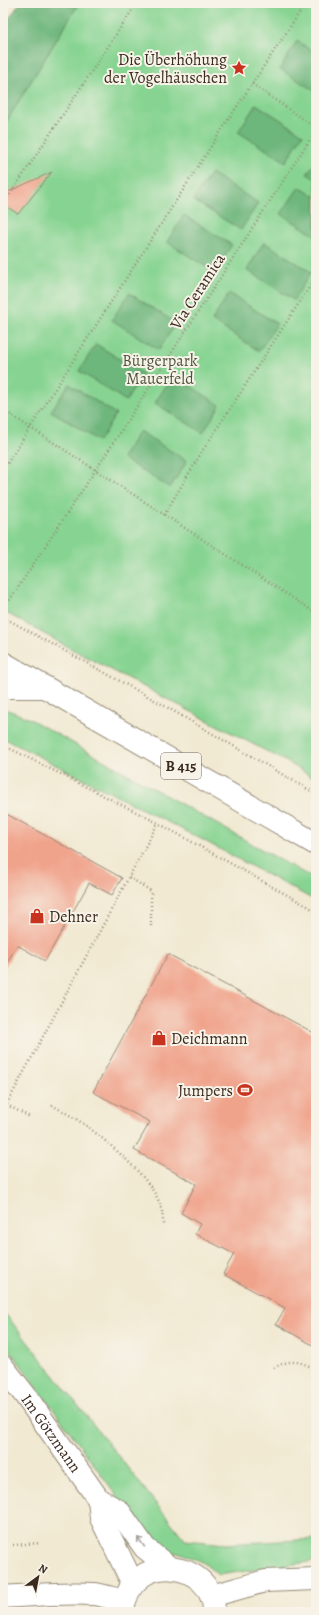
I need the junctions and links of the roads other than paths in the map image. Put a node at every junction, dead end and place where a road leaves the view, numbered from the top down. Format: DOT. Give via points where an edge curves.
graph roads {
  1 [pos="3,663"];
  2 [pos="3,687"];
  3 [pos="46,687"];
  4 [pos="316,844"];
  5 [pos="3,1367"];
  6 [pos="99,1500"];
  7 [pos="170,1568"];
  8 [pos="316,1579"];
  9 [pos="3,1597"];
  10 [pos="127,1599"];
  11 [pos="212,1604"];
  1 -- 3 [label="street, B 415"];
  2 -- 3 [label="street"];
  3 -- 4 [label="street, B 415"];
  5 -- 6 [label="street, Im Götzmann"];
  7 -- 6 [label="street, Im Götzmann, one-way" via="145,1548 119,1511"];
  6 -- 10 [label="street, Im Götzmann" via="101,1518"];
  7 -- 10 [label="street, Im Götzmann" via="156,1569 144,1575"];
  7 -- 11 [label="street, Im Götzmann" via="183,1570 194,1576 204,1585"];
  8 -- 11 [label="street, Im Götzmann" via="265,1581"];
  9 -- 10 [label="street" via="63,1593 96,1594"];
}
